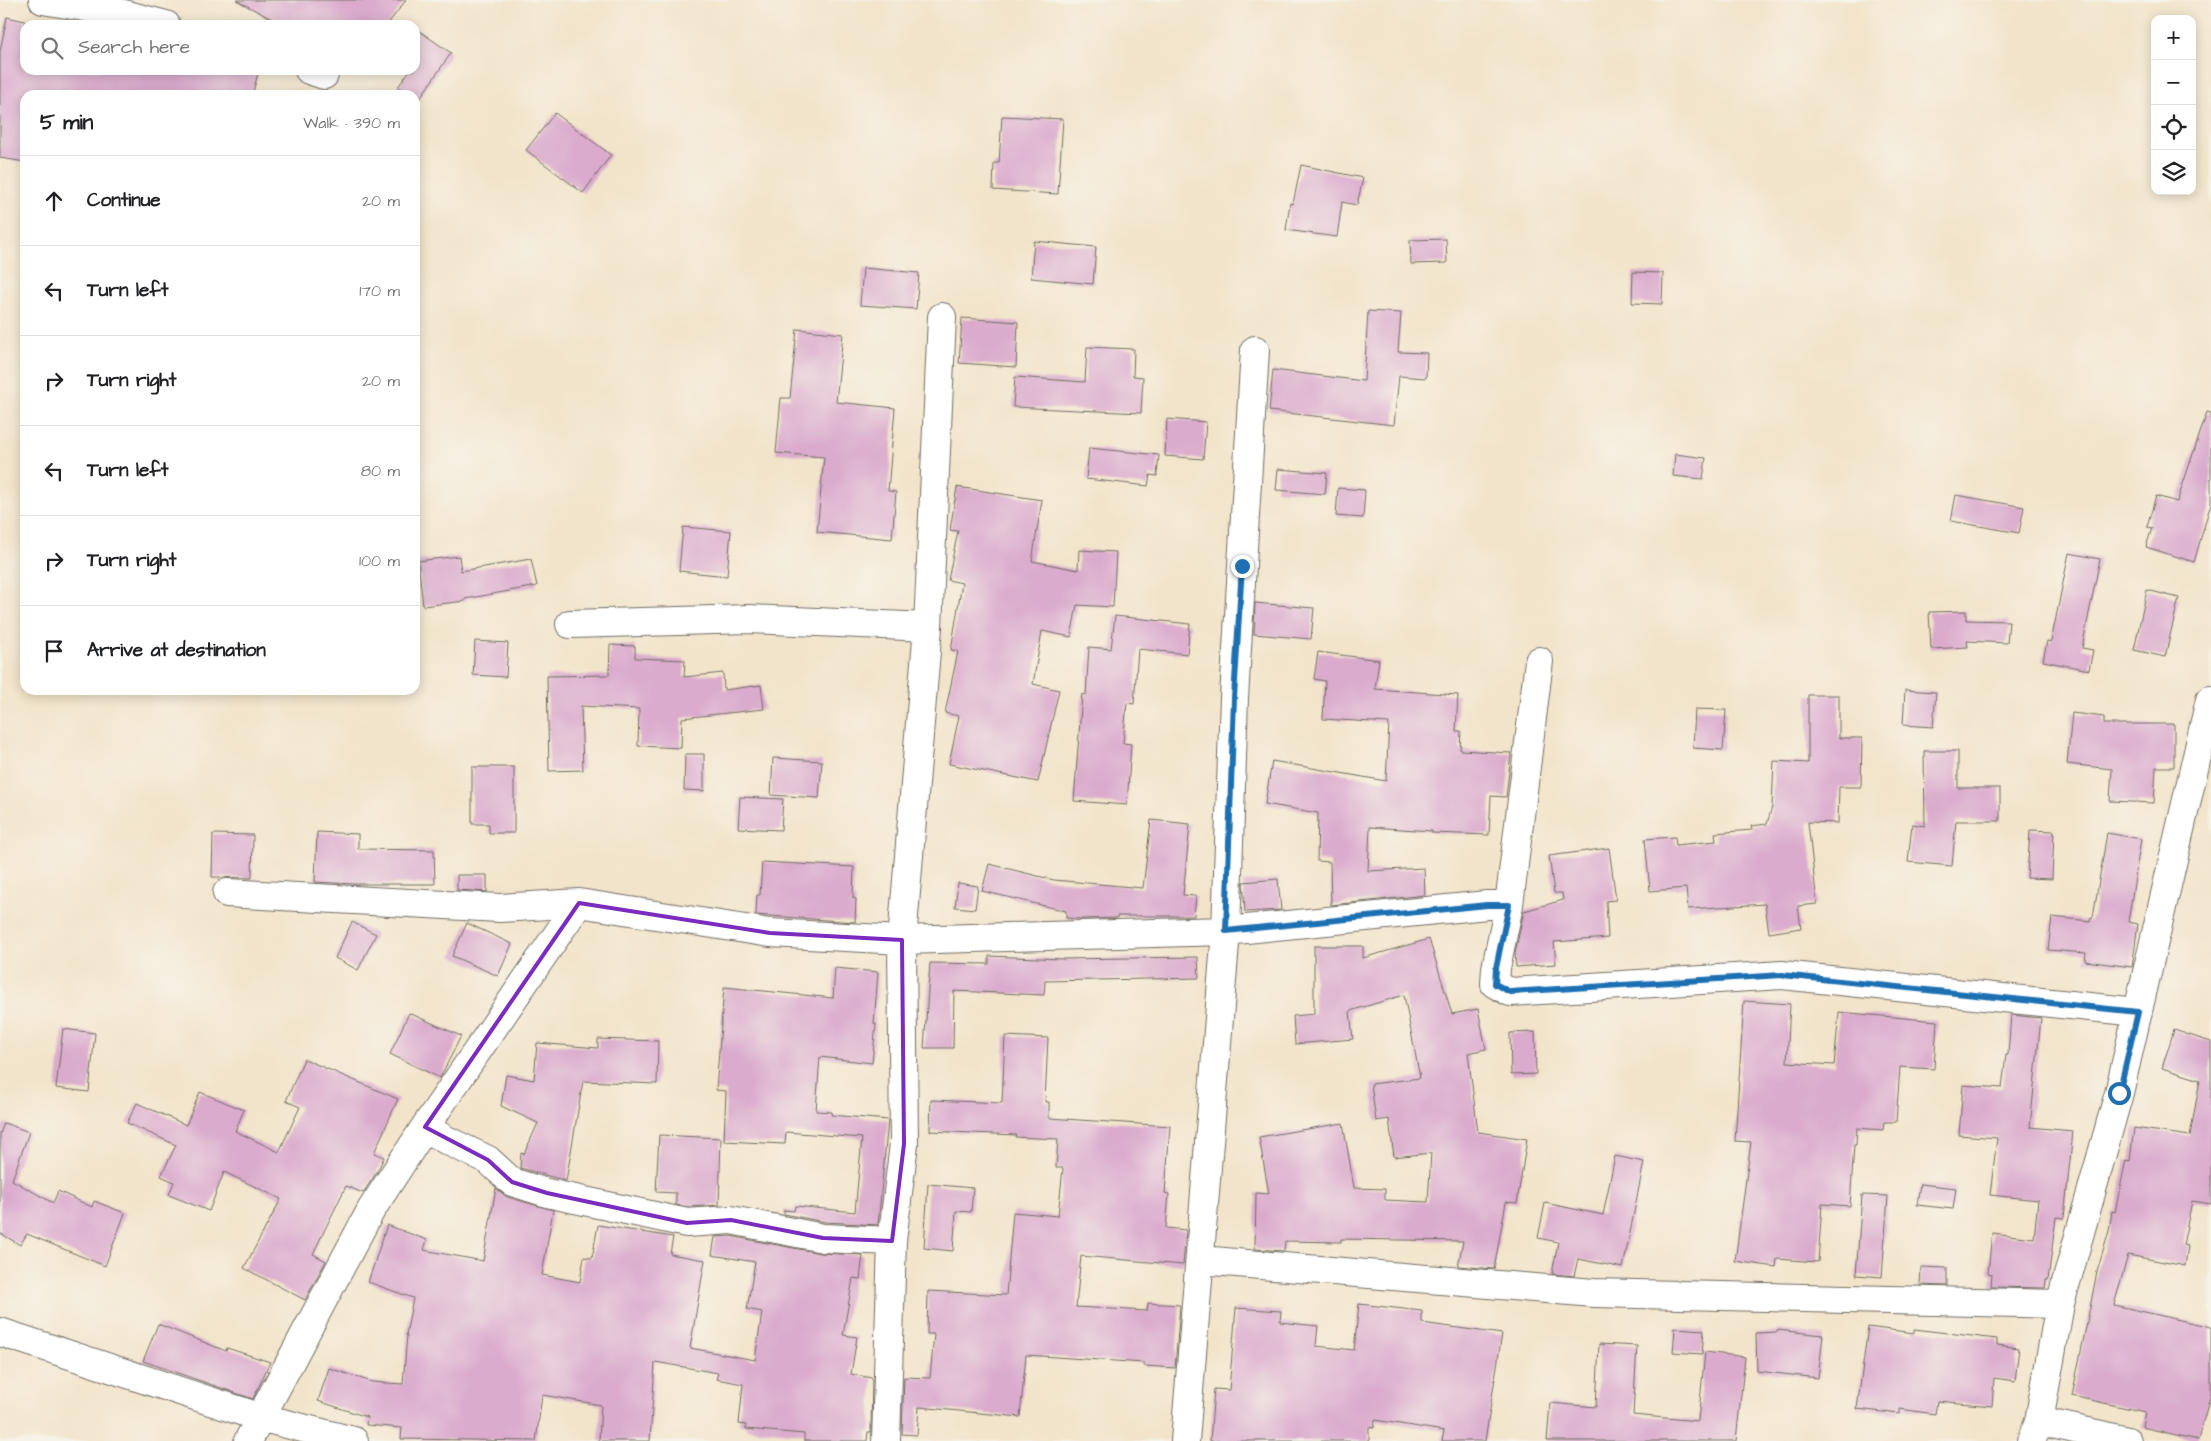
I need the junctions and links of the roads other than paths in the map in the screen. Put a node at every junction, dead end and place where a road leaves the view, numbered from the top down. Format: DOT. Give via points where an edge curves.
graph roads {
  1 [pos="44,0"];
  2 [pos="147,20"];
  3 [pos="942,317"];
  4 [pos="1255,350"];
  5 [pos="570,624"];
  6 [pos="928,627"];
  7 [pos="1539,661"];
  8 [pos="2210,700"];
  9 [pos="227,893"];
  10 [pos="580,903"];
  11 [pos="1509,905"];
  12 [pos="1226,931"];
  13 [pos="902,940"];
  14 [pos="2138,1012"];
  15 [pos="425,1127"];
  16 [pos="892,1241"];
  17 [pos="1201,1260"];
  18 [pos="2060,1304"];
  19 [pos="0,1332"];
  20 [pos="253,1429"];
  21 [pos="2035,1431"];
  22 [pos="354,1441"];
  23 [pos="886,1441"];
  24 [pos="1186,1441"];
  25 [pos="2127,1441"];
  1 -- 2 [label="street"];
  3 -- 6 [label="street"];
  4 -- 12 [label="street" via="1234,698"];
  5 -- 6 [label="street" via="750,619"];
  6 -- 13 [label="street"];
  7 -- 11 [label="street"];
  8 -- 14 [label="street"];
  9 -- 10 [label="street" via="500,908"];
  10 -- 13 [label="street" via="770,933"];
  10 -- 15 [label="street"];
  11 -- 12 [label="street"];
  11 -- 14 [label="street" via="1495,984 1510,992 1782,975"];
  12 -- 13 [label="street"];
  12 -- 17 [label="street"];
  13 -- 16 [label="street" via="904,1144"];
  14 -- 18 [label="street" via="2119,1093"];
  15 -- 16 [label="street" via="488,1160 512,1182 546,1193 687,1223 731,1220 823,1238"];
  15 -- 20 [label="street" via="371,1210"];
  16 -- 23 [label="street"];
  17 -- 18 [label="street" via="1594,1293"];
  17 -- 24 [label="street"];
  18 -- 21 [label="street"];
  19 -- 20 [label="street"];
  20 -- 22 [label="street"];
  21 -- 25 [label="street"];
}
